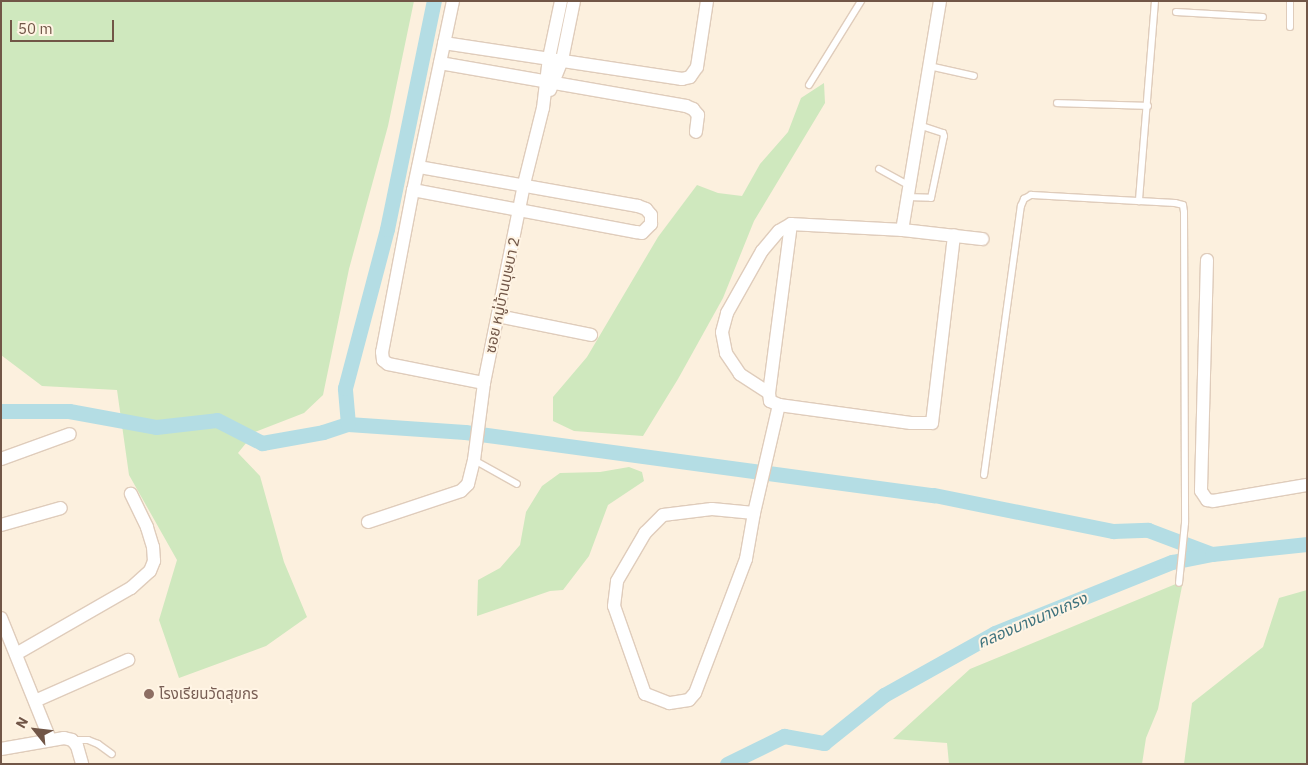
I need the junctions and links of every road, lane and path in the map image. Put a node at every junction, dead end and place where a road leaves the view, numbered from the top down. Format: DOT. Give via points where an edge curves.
graph roads {
  1 [pos="453,1"];
  2 [pos="561,1"];
  3 [pos="574,1"];
  4 [pos="707,1"];
  5 [pos="861,1"];
  6 [pos="940,1"];
  7 [pos="1155,1"];
  8 [pos="1290,1"];
  9 [pos="1155,11"];
  10 [pos="1163,11"];
  11 [pos="1176,12"];
  12 [pos="1263,17"];
  13 [pos="1290,26"];
  14 [pos="444,43"];
  15 [pos="548,58"];
  16 [pos="562,60"];
  17 [pos="440,63"];
  18 [pos="929,66"];
  19 [pos="974,76"];
  20 [pos="550,81"];
  21 [pos="809,85"];
  22 [pos="1057,103"];
  23 [pos="1148,106"];
  24 [pos="918,125"];
  25 [pos="696,132"];
  26 [pos="418,167"];
  27 [pos="879,169"];
  28 [pos="524,184"];
  29 [pos="413,190"];
  30 [pos="907,191"];
  31 [pos="1139,201"];
  32 [pos="520,209"];
  33 [pos="791,224"];
  34 [pos="902,230"];
  35 [pos="954,235"];
  36 [pos="982,240"];
  37 [pos="1207,260"];
  38 [pos="498,316"];
  39 [pos="591,335"];
  40 [pos="484,383"];
  41 [pos="769,393"];
  42 [pos="779,405"];
  43 [pos="70,434"];
  44 [pos="1,459"];
  45 [pos="474,460"];
  46 [pos="984,475"];
  47 [pos="517,484"];
  48 [pos="1307,485"];
  49 [pos="131,494"];
  50 [pos="61,508"];
  51 [pos="754,513"];
  52 [pos="368,522"];
  53 [pos="1,525"];
  54 [pos="1179,582"];
  55 [pos="1,618"];
  56 [pos="16,654"];
  57 [pos="128,660"];
  58 [pos="35,700"];
  59 [pos="50,739"];
  60 [pos="72,740"];
  61 [pos="1,748"];
  62 [pos="112,754"];
  63 [pos="82,764"];
  1 -- 14 [label="street"];
  2 -- 15 [label="street, ซอย หมู่บ้านบุษบา 2"];
  3 -- 16 [label="street"];
  4 -- 16 [label="street" via="697,68 690,77 682,79"];
  5 -- 21 [label="lane"];
  6 -- 18 [label="street"];
  7 -- 9 [label="lane"];
  8 -- 13 [label="lane"];
  9 -- 10 [label="lane"];
  9 -- 23 [label="lane"];
  11 -- 12 [label="lane"];
  14 -- 15 [label="street"];
  14 -- 17 [label="street"];
  15 -- 16 [label="street"];
  15 -- 20 [label="street, ซอย หมู่บ้านบุษบา 2"];
  16 -- 20 [label="street"];
  17 -- 20 [label="street"];
  17 -- 26 [label="street"];
  18 -- 19 [label="lane"];
  18 -- 24 [label="street"];
  20 -- 25 [label="street" via="693,109 698,115"];
  20 -- 28 [label="street, ซอย หมู่บ้านบุษบา 2"];
  22 -- 23 [label="lane"];
  23 -- 31 [label="lane"];
  24 -- 30 [label="street"];
  24 -- 30 [label="lane" via="944,136 931,198"];
  26 -- 28 [label="street"];
  26 -- 29 [label="street"];
  27 -- 30 [label="lane"];
  28 -- 32 [label="street, ซอย หมู่บ้านบุษบา 2"];
  28 -- 32 [label="street" via="638,206 651,215 651,224 642,233"];
  29 -- 32 [label="street"];
  29 -- 40 [label="street" via="383,360 388,364"];
  30 -- 34 [label="street"];
  31 -- 46 [label="lane" via="1031,194 1024,199"];
  31 -- 54 [label="lane" via="1175,203 1182,205 1184,212 1185,523"];
  32 -- 38 [label="street, ซอย หมู่บ้านบุษบา 2"];
  33 -- 34 [label="street"];
  33 -- 41 [label="street"];
  33 -- 41 [label="street" via="762,251 727,313 722,332 726,353 740,374"];
  34 -- 35 [label="street"];
  35 -- 36 [label="street"];
  35 -- 42 [label="street" via="932,423"];
  37 -- 48 [label="street" via="1201,491 1207,500 1213,501"];
  38 -- 39 [label="street"];
  38 -- 40 [label="street, ซอย หมู่บ้านบุษบา 2"];
  40 -- 45 [label="street, ซอย หมู่บ้านบุษบา 2"];
  41 -- 42 [label="street" via="770,401"];
  42 -- 51 [label="street"];
  43 -- 44 [label="street"];
  45 -- 47 [label="lane"];
  45 -- 52 [label="street, ซอย หมู่บ้านบุษบา 2" via="468,484 462,491"];
  49 -- 56 [label="street" via="148,527 153,547 154,561 150,571 131,588"];
  50 -- 53 [label="street"];
  51 -- 51 [label="street" via="746,559 695,693 689,700 669,703 646,694 614,606 617,581 628,560 645,533 663,515 712,510"];
  55 -- 56 [label="street"];
  56 -- 58 [label="street"];
  57 -- 58 [label="street"];
  58 -- 59 [label="street"];
  59 -- 60 [label="street"];
  59 -- 61 [label="street"];
  60 -- 62 [label="lane" via="88,740"];
  60 -- 63 [label="street"];
}
